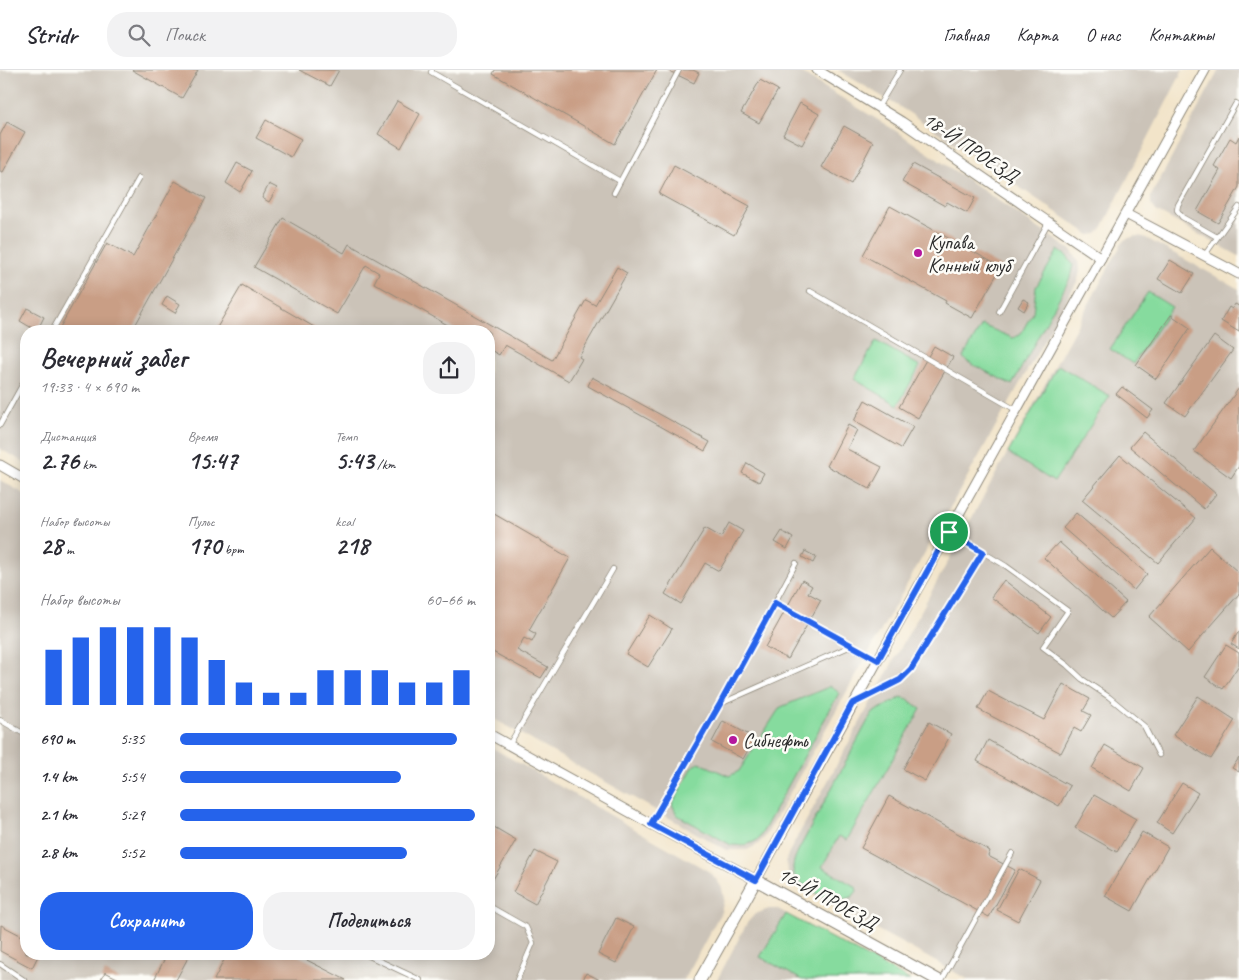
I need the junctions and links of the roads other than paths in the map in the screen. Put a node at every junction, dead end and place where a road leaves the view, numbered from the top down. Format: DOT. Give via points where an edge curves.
graph roads {
  1 [pos="432,70"];
  2 [pos="679,70"];
  3 [pos="817,70"];
  4 [pos="900,70"];
  5 [pos="1205,70"];
  6 [pos="1236,103"];
  7 [pos="878,107"];
  8 [pos="139,178"];
  9 [pos="620,180"];
  10 [pos="614,193"];
  11 [pos="1239,207"];
  12 [pos="1126,214"];
  13 [pos="1050,222"];
  14 [pos="1217,237"];
  15 [pos="1204,256"];
  16 [pos="1101,258"];
  17 [pos="1239,274"];
  18 [pos="810,291"];
  19 [pos="999,312"];
  20 [pos="55,325"];
  21 [pos="20,389"];
  22 [pos="1018,410"];
  23 [pos="0,424"];
  24 [pos="0,465"];
  25 [pos="20,477"];
  26 [pos="949,532"];
  27 [pos="983,552"];
  28 [pos="796,564"];
  29 [pos="613,569"];
  30 [pos="775,603"];
  31 [pos="851,646"];
  32 [pos="878,660"];
  33 [pos="720,704"];
  34 [pos="852,704"];
  35 [pos="0,720"];
  36 [pos="20,732"];
  37 [pos="495,737"];
  38 [pos="509,745"];
  39 [pos="1159,755"];
  40 [pos="651,824"];
  41 [pos="1012,853"];
  42 [pos="756,880"];
  43 [pos="495,909"];
  44 [pos="378,960"];
  45 [pos="0,964"];
  46 [pos="24,980"];
  47 [pos="420,980"];
  48 [pos="517,980"];
  49 [pos="700,980"];
  50 [pos="940,980"];
  1 -- 9 [label="lane"];
  2 -- 9 [label="lane"];
  3 -- 7 [label="street, 18-Й ПРОЕЗД"];
  4 -- 7 [label="lane"];
  5 -- 12 [label="street"];
  6 -- 14 [label="lane" via="1177,210 1182,217"];
  7 -- 13 [label="street, 18-Й ПРОЕЗД"];
  8 -- 20 [label="lane"];
  9 -- 10 [label="lane"];
  11 -- 14 [label="lane"];
  12 -- 15 [label="street"];
  12 -- 16 [label="street"];
  13 -- 16 [label="street, 18-Й ПРОЕЗД"];
  13 -- 19 [label="lane"];
  14 -- 15 [label="lane"];
  15 -- 17 [label="street"];
  16 -- 22 [label="street"];
  18 -- 22 [label="lane"];
  21 -- 23 [label="lane"];
  22 -- 26 [label="street"];
  24 -- 25 [label="street"];
  26 -- 27 [label="lane"];
  26 -- 32 [label="street"];
  27 -- 34 [label="lane" via="911,669 900,680"];
  27 -- 39 [label="lane" via="1068,611 1043,647 1144,726"];
  28 -- 30 [label="lane"];
  29 -- 38 [label="lane"];
  30 -- 31 [label="lane"];
  30 -- 33 [label="lane"];
  31 -- 32 [label="lane"];
  31 -- 33 [label="lane"];
  32 -- 34 [label="street"];
  33 -- 40 [label="lane"];
  34 -- 42 [label="street"];
  35 -- 36 [label="lane"];
  37 -- 38 [label="street, 16-Й ПРОЕЗД"];
  38 -- 40 [label="street, 16-Й ПРОЕЗД"];
  40 -- 42 [label="street, 16-Й ПРОЕЗД"];
  41 -- 50 [label="lane"];
  42 -- 49 [label="street"];
  42 -- 50 [label="street, 16-Й ПРОЕЗД"];
  43 -- 48 [label="lane" via="526,927 533,943"];
  44 -- 47 [label="lane"];
  45 -- 46 [label="lane"];
}
